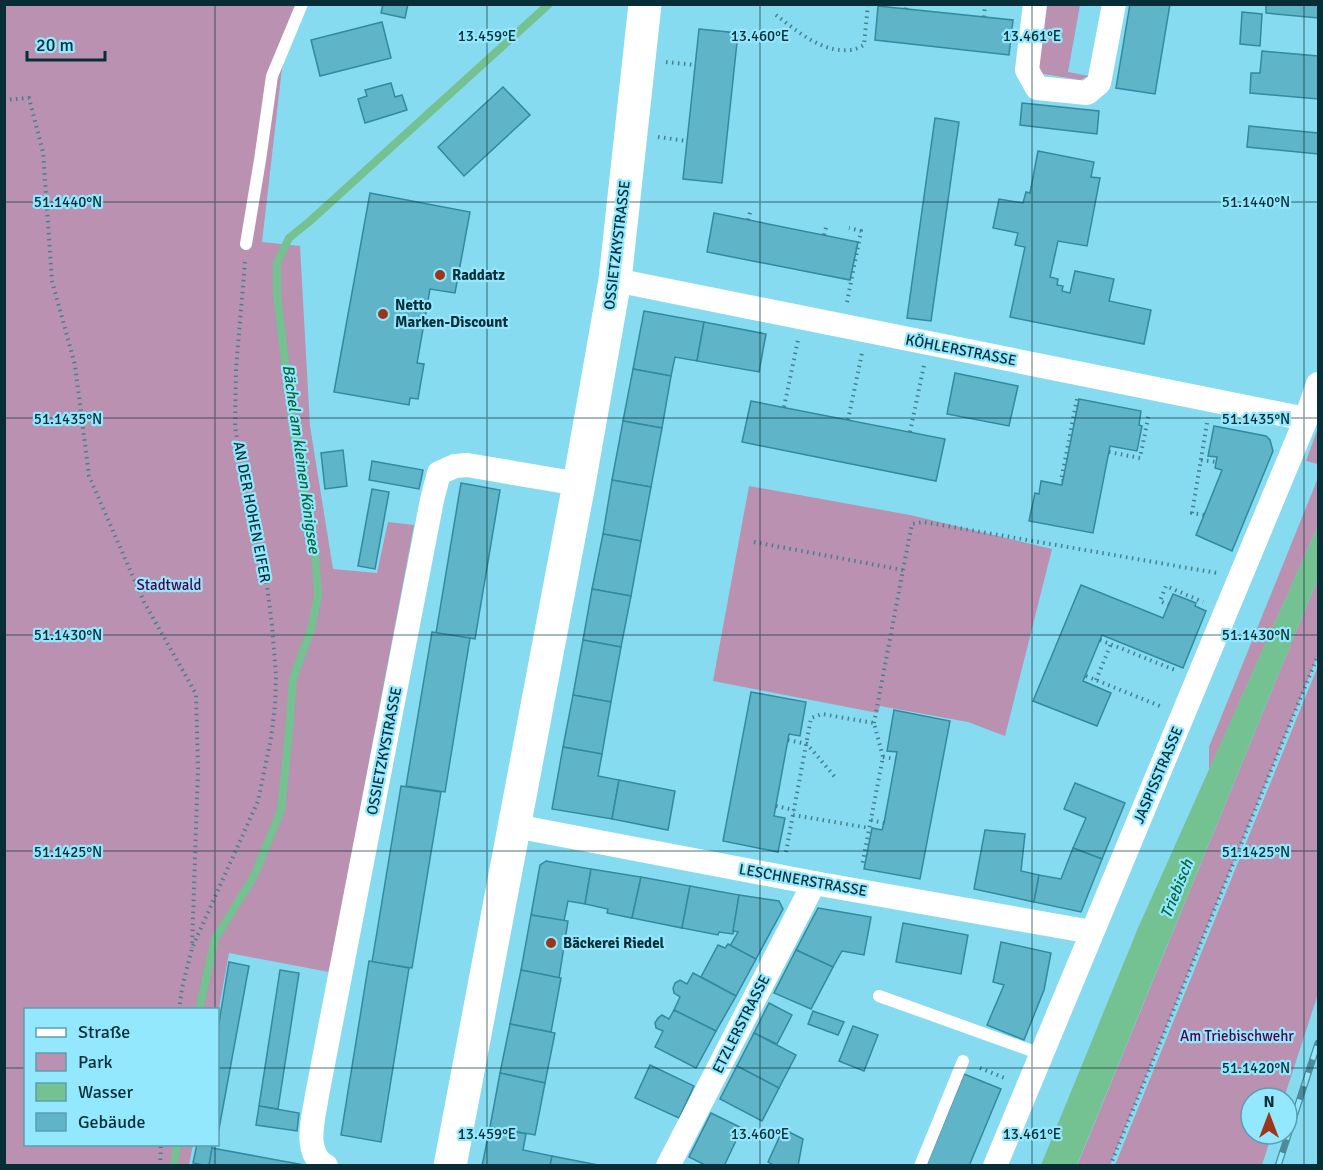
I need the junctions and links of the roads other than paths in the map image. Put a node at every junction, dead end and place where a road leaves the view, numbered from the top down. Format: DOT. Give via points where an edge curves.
graph roads {
  1 [pos="302,4"];
  2 [pos="645,4"];
  3 [pos="1035,4"];
  4 [pos="1114,4"];
  5 [pos="246,244"];
  6 [pos="615,280"];
  7 [pos="1318,384"];
  8 [pos="1306,419"];
  9 [pos="579,484"];
  10 [pos="515,826"];
  11 [pos="814,883"];
  12 [pos="1092,932"];
  13 [pos="879,996"];
  14 [pos="1041,1054"];
  15 [pos="963,1061"];
  16 [pos="326,1166"];
  17 [pos="450,1166"];
  18 [pos="668,1166"];
  19 [pos="920,1166"];
  20 [pos="995,1166"];
  1 -- 5 [label="lane" via="272,76"];
  2 -- 6 [label="main road, OSSIETZKYSTRASSE"];
  3 -- 4 [label="street" via="1027,70 1037,88 1087,93 1099,83"];
  6 -- 8 [label="street, KÖHLERSTRASSE"];
  6 -- 9 [label="main road, OSSIETZKYSTRASSE"];
  7 -- 8 [label="street, JASPISSTRASSE"];
  8 -- 12 [label="street, JASPISSTRASSE"];
  9 -- 10 [label="main road, OSSIETZKYSTRASSE"];
  9 -- 16 [label="street, OSSIETZKYSTRASSE" via="467,465 439,473 315,1107 312,1149"];
  10 -- 11 [label="street, LESCHNERSTRASSE"];
  10 -- 17 [label="main road, OSSIETZKYSTRASSE"];
  11 -- 12 [label="street, LESCHNERSTRASSE"];
  11 -- 18 [label="street, ETZLERSTRASSE"];
  12 -- 14 [label="street, JASPISSTRASSE"];
  13 -- 14 [label="lane"];
  14 -- 20 [label="street, JASPISSTRASSE"];
  15 -- 19 [label="lane"];
}
